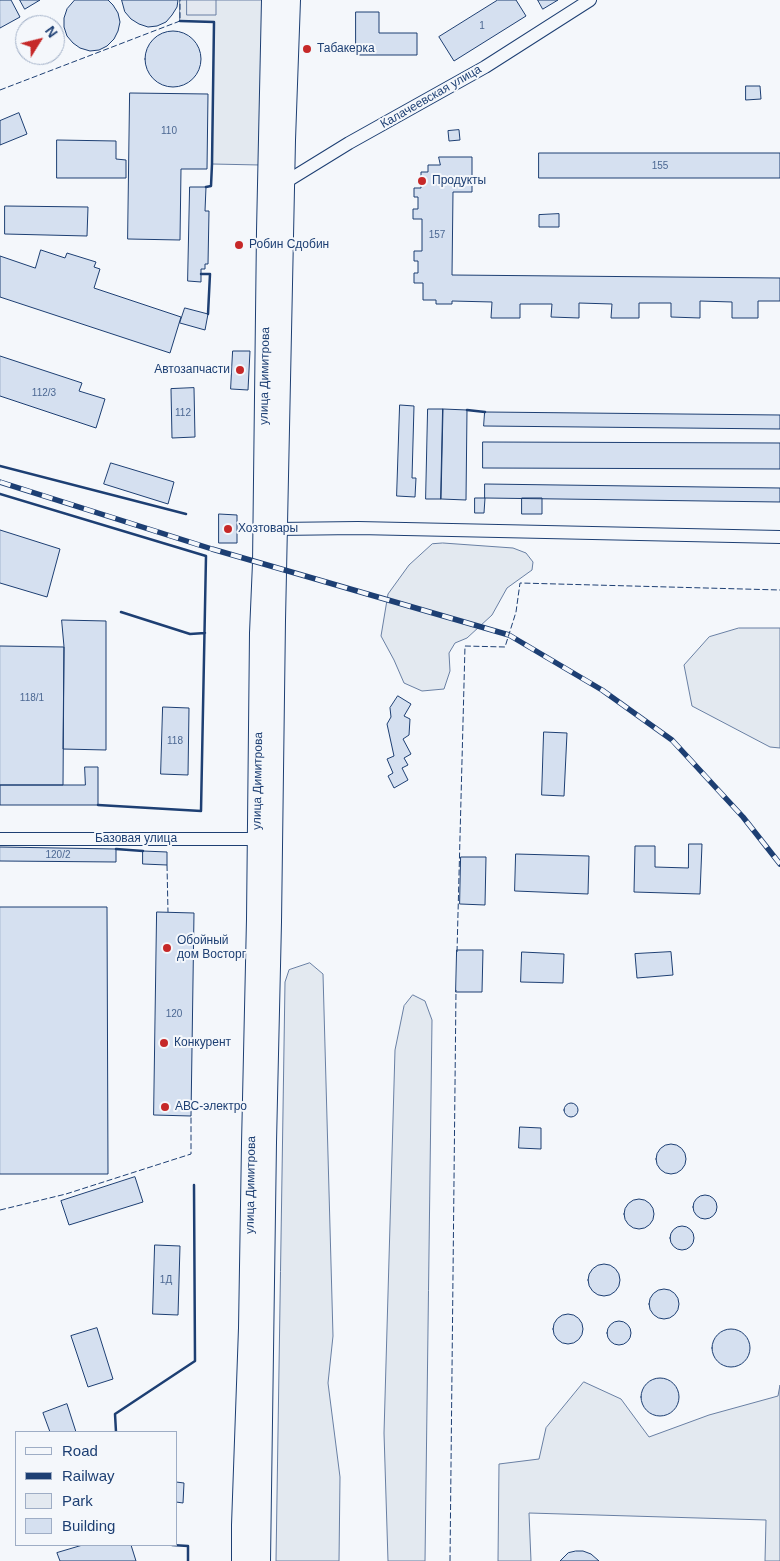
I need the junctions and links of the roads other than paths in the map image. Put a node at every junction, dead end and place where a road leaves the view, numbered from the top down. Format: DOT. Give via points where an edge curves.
graph roads {
  1 [pos="272,0"];
  2 [pos="290,0"];
  3 [pos="590,0"];
  4 [pos="276,184"];
  5 [pos="277,529"];
  6 [pos="780,537"];
  7 [pos="0,839"];
  8 [pos="265,839"];
  9 [pos="242,1561"];
  10 [pos="260,1561"];
  1 -- 4 [label="main road, улица Димитрова"];
  2 -- 4 [label="main road, улица Димитрова"];
  3 -- 4 [label="street, Калачеевская улица" via="485,66"];
  4 -- 5 [label="main road, улица Димитрова"];
  4 -- 8 [label="main road, улица Димитрова"];
  5 -- 6 [label="street" via="377,528"];
  5 -- 8 [label="main road, улица Димитрова"];
  7 -- 8 [label="street, Базовая улица"];
  8 -- 9 [label="main road, улица Димитрова"];
  8 -- 10 [label="main road, улица Димитрова"];
}
